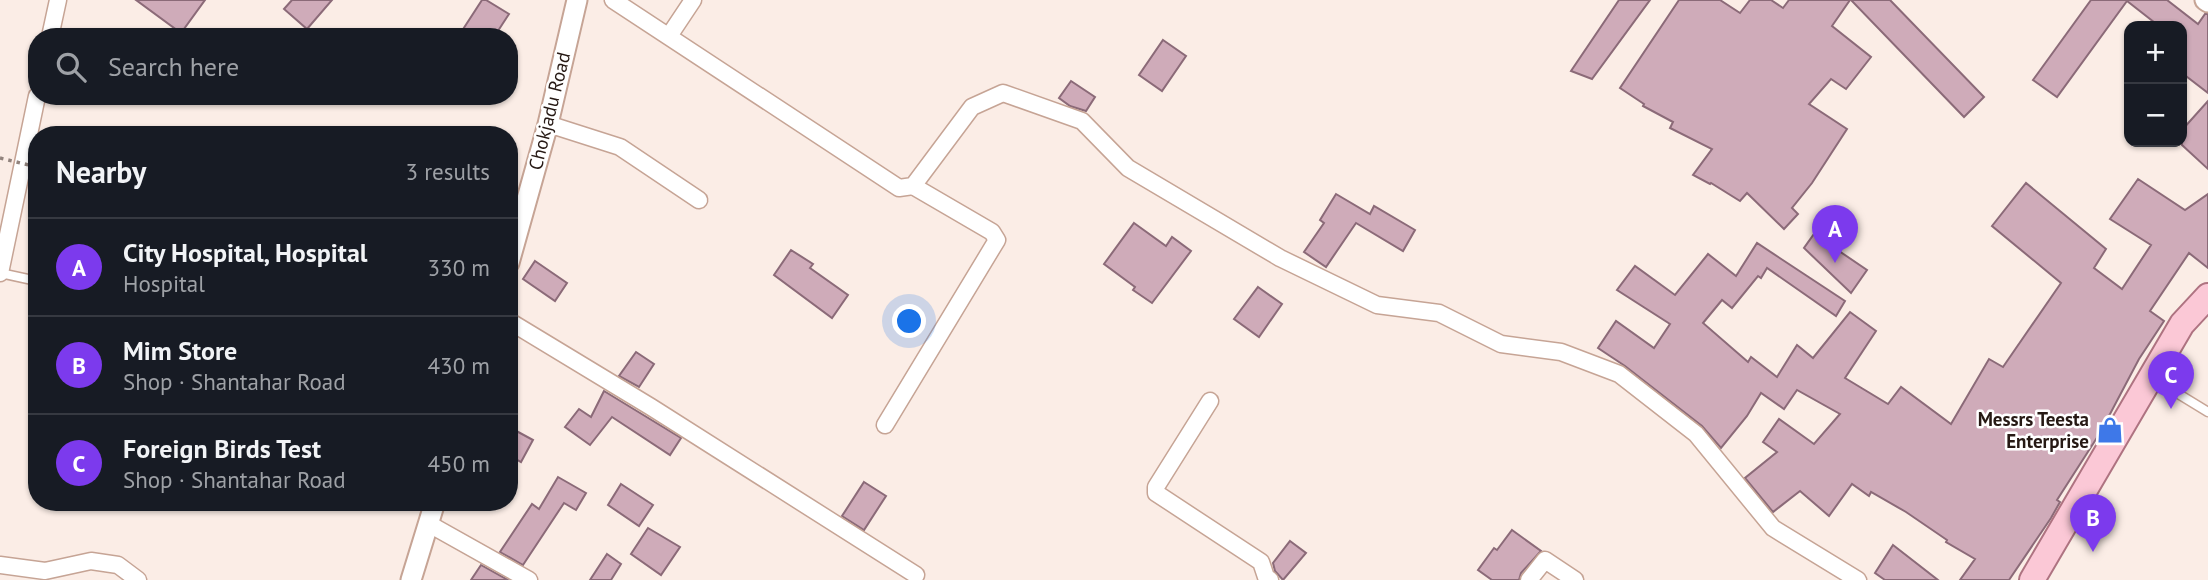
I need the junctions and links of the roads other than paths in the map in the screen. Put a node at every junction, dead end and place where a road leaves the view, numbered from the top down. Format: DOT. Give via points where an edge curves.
graph roads {
  1 [pos="58,0"];
  2 [pos="577,0"];
  3 [pos="613,0"];
  4 [pos="693,0"];
  5 [pos="52,28"];
  6 [pos="669,36"];
  7 [pos="35,105"];
  8 [pos="548,124"];
  9 [pos="31,126"];
  10 [pos="28,139"];
  11 [pos="913,186"];
  12 [pos="699,200"];
  13 [pos="518,231"];
  14 [pos="0,273"];
  15 [pos="28,279"];
  16 [pos="2208,296"];
  17 [pos="518,327"];
  18 [pos="2151,377"];
  19 [pos="1210,401"];
  20 [pos="2208,412"];
  21 [pos="885,425"];
  22 [pos="433,511"];
  23 [pos="429,524"];
  24 [pos="0,565"];
  25 [pos="916,575"];
  26 [pos="2034,579"];
  27 [pos="138,580"];
  28 [pos="411,580"];
  29 [pos="529,580"];
  30 [pos="1270,580"];
  31 [pos="1529,580"];
  32 [pos="1575,580"];
  33 [pos="1858,580"];
  1 -- 5 [label="street"];
  2 -- 8 [label="street, Chokjadu Road"];
  3 -- 6 [label="street"];
  4 -- 6 [label="street"];
  6 -- 11 [label="street" via="883,179 899,188"];
  7 -- 9 [label="street"];
  8 -- 12 [label="street" via="620,147"];
  8 -- 13 [label="street, Chokjadu Road"];
  10 -- 14 [label="street"];
  11 -- 21 [label="street" via="992,232 997,240"];
  11 -- 33 [label="street" via="972,107 1003,93 1082,121 1128,168 1280,258 1377,305 1439,313 1501,344 1561,352 1619,374 1696,434 1773,528"];
  14 -- 15 [label="lane"];
  16 -- 18 [label="main road" via="2182,324"];
  17 -- 25 [label="street"];
  18 -- 20 [label="lane"];
  18 -- 26 [label="main road"];
  19 -- 30 [label="street" via="1156,493 1261,562"];
  22 -- 23 [label="street"];
  23 -- 28 [label="street"];
  23 -- 29 [label="street"];
  24 -- 27 [label="street" via="45,571 91,561 118,565"];
  31 -- 32 [label="street" via="1545,560"];
}
